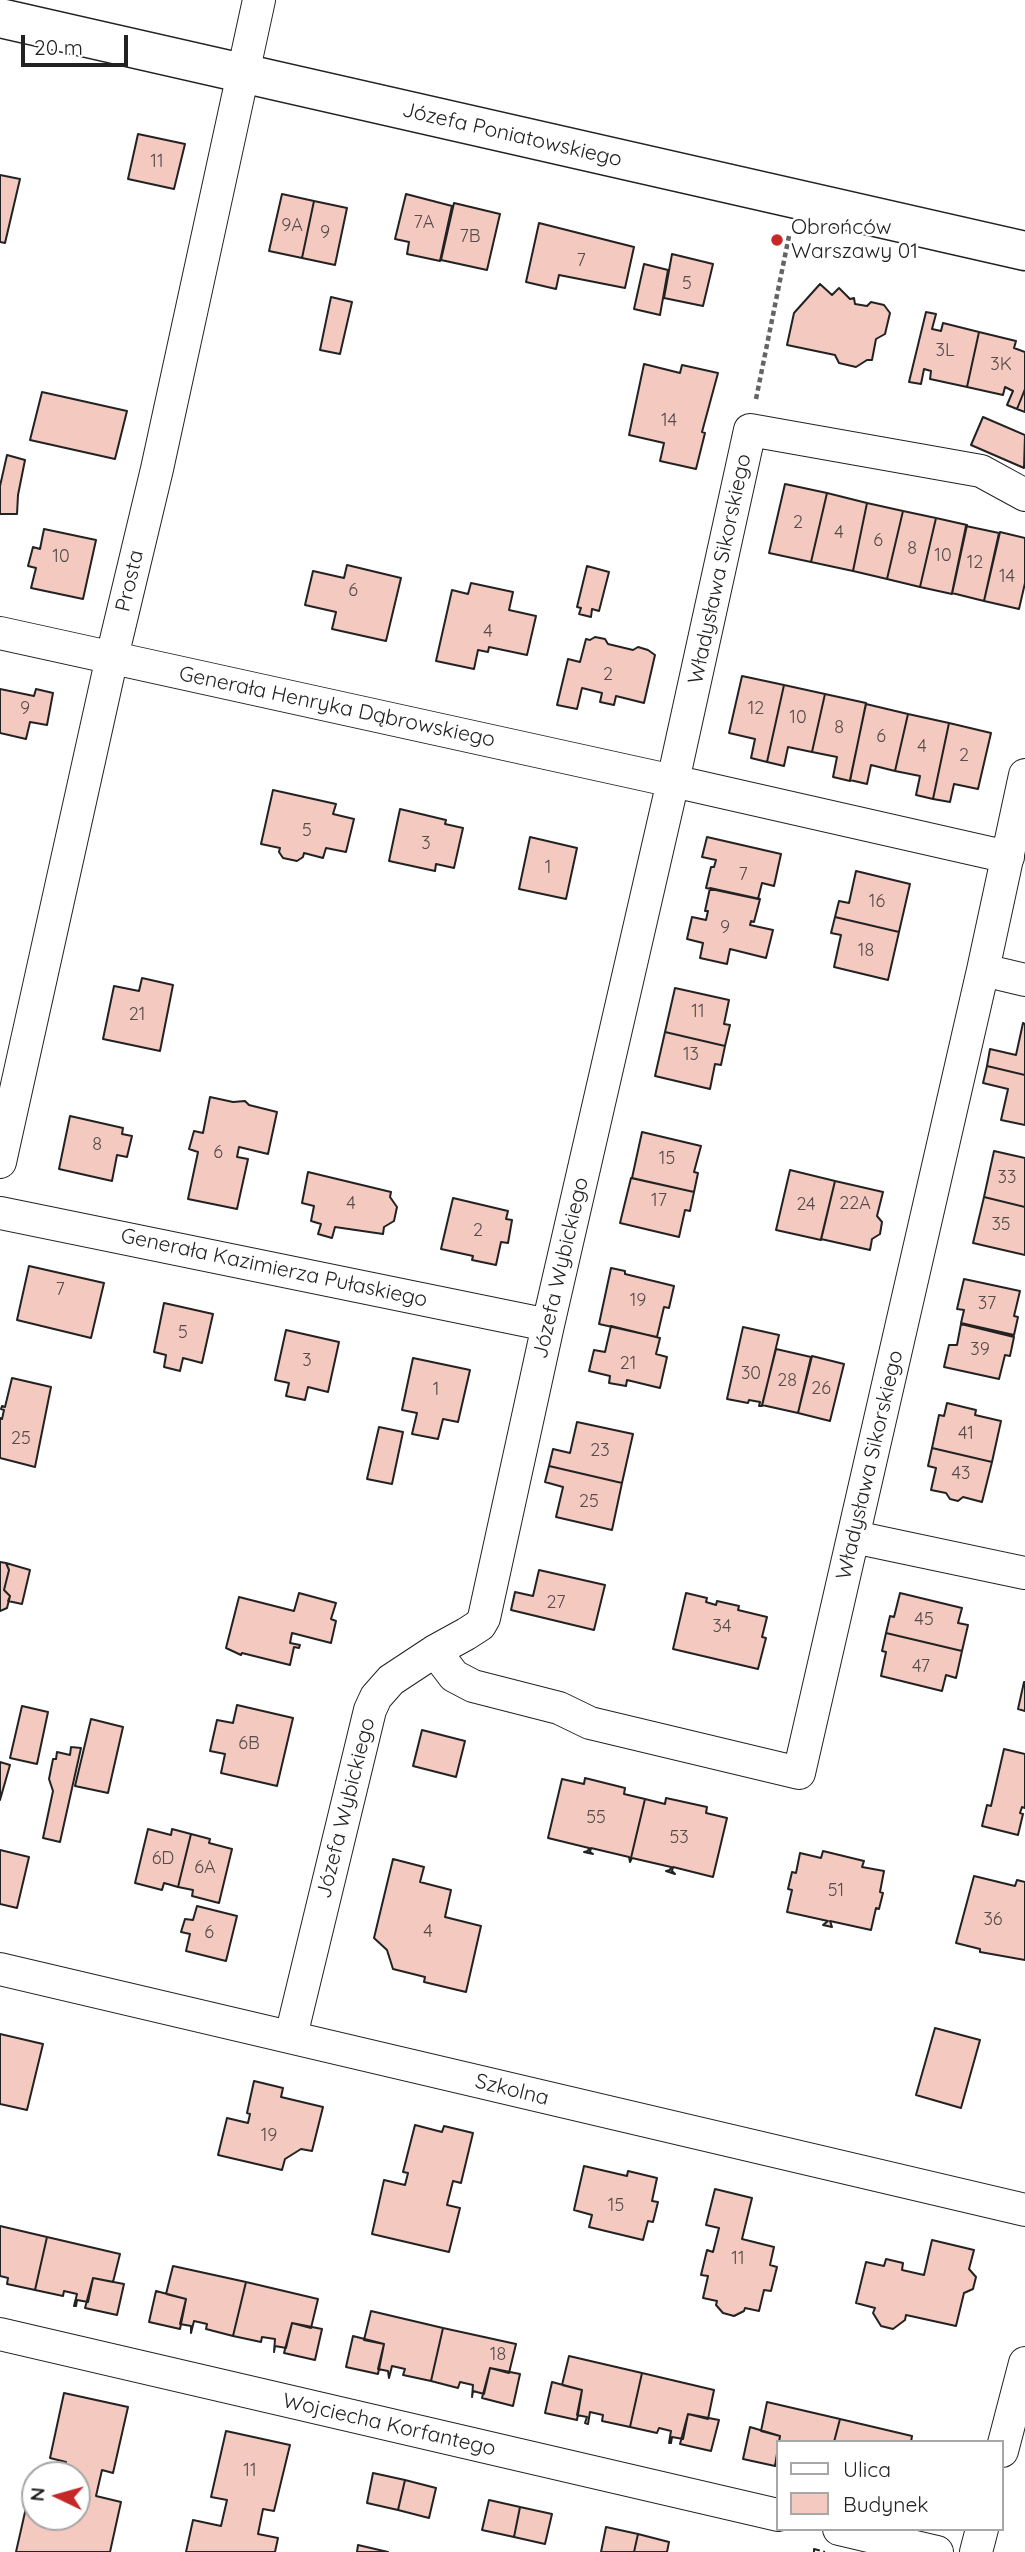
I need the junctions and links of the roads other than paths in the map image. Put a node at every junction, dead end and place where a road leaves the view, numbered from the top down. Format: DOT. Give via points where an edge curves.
graph roads {
  1 [pos="259,0"];
  2 [pos="0,18"];
  3 [pos="242,73"];
  4 [pos="1025,251"];
  5 [pos="1025,495"];
  6 [pos="0,633"];
  7 [pos="112,657"];
  8 [pos="1025,775"];
  9 [pos="673,781"];
  10 [pos="1008,857"];
  11 [pos="984,970"];
  12 [pos="1025,980"];
  13 [pos="0,1162"];
  14 [pos="0,1213"];
  15 [pos="548,1325"];
  16 [pos="854,1537"];
  17 [pos="1025,1573"];
  18 [pos="435,1651"];
  19 [pos="0,1969"];
  20 [pos="291,2036"];
  21 [pos="1025,2210"];
  22 [pos="0,2334"];
  23 [pos="1025,2363"];
  24 [pos="1004,2443"];
  25 [pos="776,2515"];
  26 [pos="848,2531"];
  27 [pos="981,2531"];
  28 [pos="937,2552"];
  29 [pos="976,2552"];
  1 -- 3 [label="street, Prosta"];
  2 -- 3 [label="street, Józefa Poniatowskiego"];
  3 -- 4 [label="street, Józefa Poniatowskiego"];
  3 -- 7 [label="street, Prosta"];
  5 -- 9 [label="street, Władysława Sikorskiego" via="981,471 750,430"];
  6 -- 7 [label="street, Generała Henryka Dąbrowskiego"];
  7 -- 9 [label="street, Generała Henryka Dąbrowskiego"];
  7 -- 13 [label="street, Prosta"];
  8 -- 10 [label="street, Władysława Sikorskiego"];
  9 -- 10 [label="street"];
  9 -- 15 [label="street, Józefa Wybickiego"];
  10 -- 11 [label="street, Władysława Sikorskiego"];
  11 -- 12 [label="street"];
  11 -- 16 [label="street, Władysława Sikorskiego"];
  14 -- 15 [label="street, Generała Kazimierza Pułaskiego"];
  15 -- 18 [label="street, Józefa Wybickiego" via="484,1618 467,1634"];
  16 -- 17 [label="street"];
  16 -- 18 [label="street, Władysława Sikorskiego" via="799,1773 590,1723 559,1708 473,1686 454,1676"];
  18 -- 20 [label="street, Józefa Wybickiego" via="391,1680 370,1710"];
  19 -- 20 [label="street, Szkolna"];
  20 -- 21 [label="street, Szkolna"];
  22 -- 25 [label="street, Wojciecha Korfantego"];
  23 -- 24 [label="street"];
  26 -- 28 [label="street"];
  27 -- 29 [label="street"];
}
